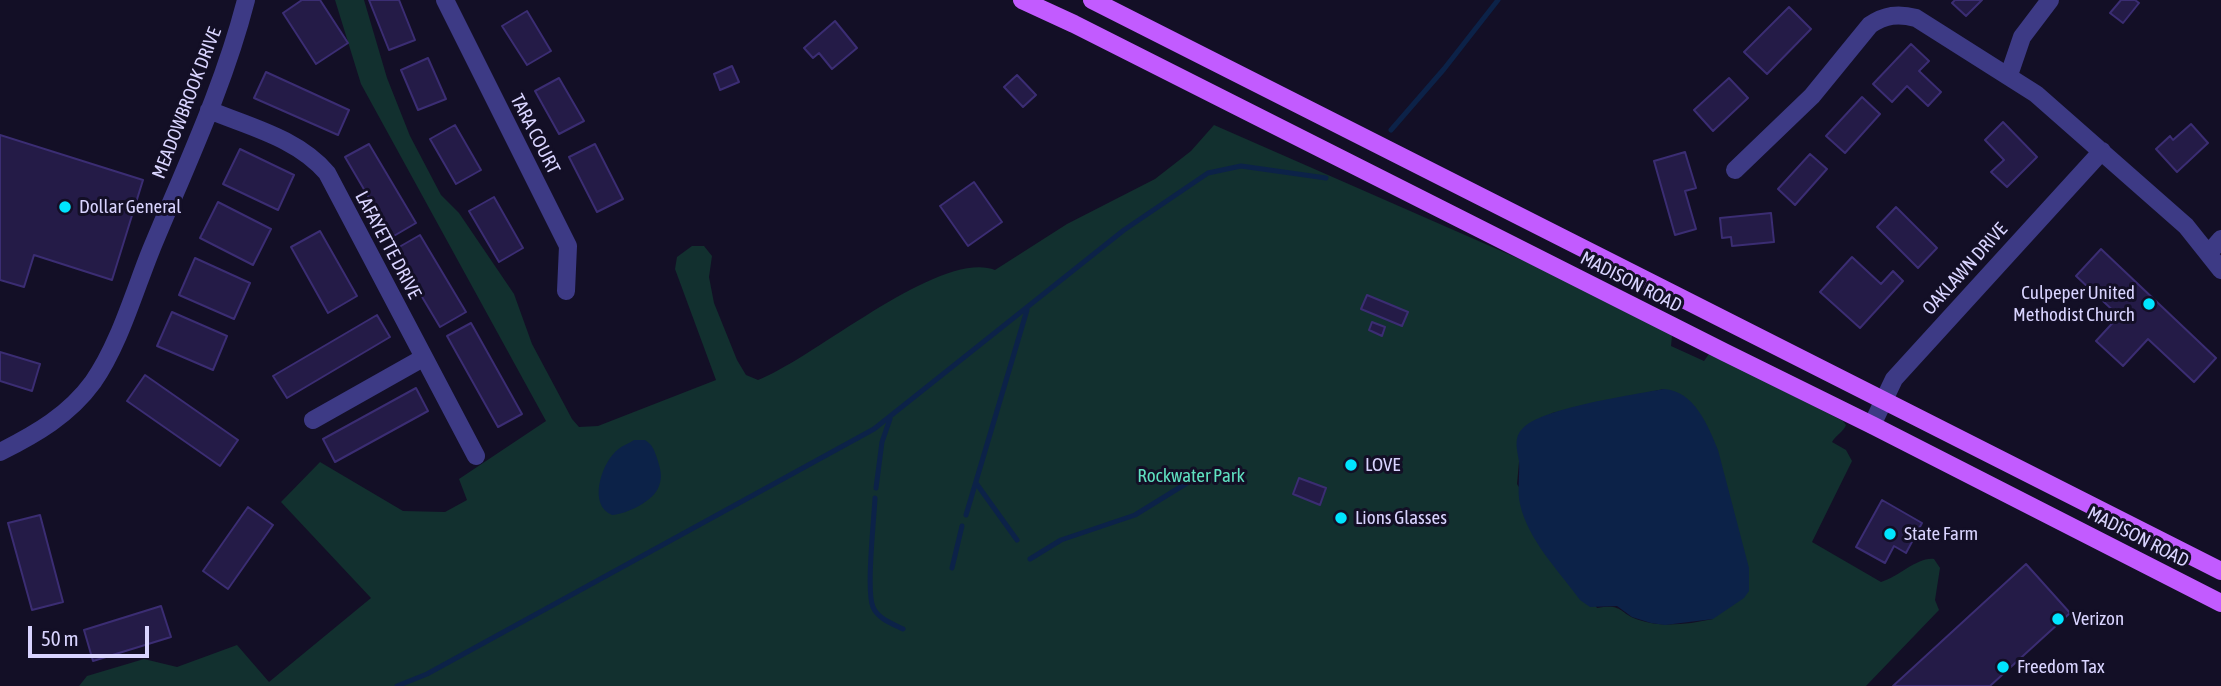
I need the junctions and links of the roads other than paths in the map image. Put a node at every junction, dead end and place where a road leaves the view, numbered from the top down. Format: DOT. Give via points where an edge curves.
graph roads {
  1 [pos="246,0"];
  2 [pos="445,0"];
  3 [pos="1022,0"];
  4 [pos="1092,0"];
  5 [pos="2050,0"];
  6 [pos="2009,75"];
  7 [pos="209,110"];
  8 [pos="2102,152"];
  9 [pos="1735,170"];
  10 [pos="2215,246"];
  11 [pos="2221,270"];
  12 [pos="566,291"];
  13 [pos="423,358"];
  14 [pos="1884,399"];
  15 [pos="313,420"];
  16 [pos="1872,425"];
  17 [pos="0,452"];
  18 [pos="476,456"];
  19 [pos="2221,571"];
  20 [pos="2221,603"];
  1 -- 7 [label="street, MEADOWBROOK DRIVE"];
  2 -- 12 [label="street, TARA COURT" via="568,246"];
  3 -- 16 [label="main road, MADISON ROAD"];
  4 -- 14 [label="main road, MADISON ROAD"];
  5 -- 6 [label="street" via="2022,37"];
  6 -- 8 [label="street"];
  6 -- 9 [label="street" via="1916,18 1881,18 1865,30 1812,96"];
  7 -- 13 [label="street, LAFAYETTE DRIVE" via="297,146 315,159 327,173"];
  7 -- 17 [label="street, MEADOWBROOK DRIVE" via="94,380 70,409"];
  8 -- 10 [label="street"];
  8 -- 14 [label="street, OAKLAWN DRIVE" via="1894,379"];
  10 -- 11 [label="street"];
  13 -- 15 [label="street"];
  13 -- 18 [label="street, LAFAYETTE DRIVE"];
  14 -- 16 [label="street, OAKLAWN DRIVE"];
  14 -- 19 [label="main road, MADISON ROAD"];
  16 -- 20 [label="main road, MADISON ROAD"];
}
